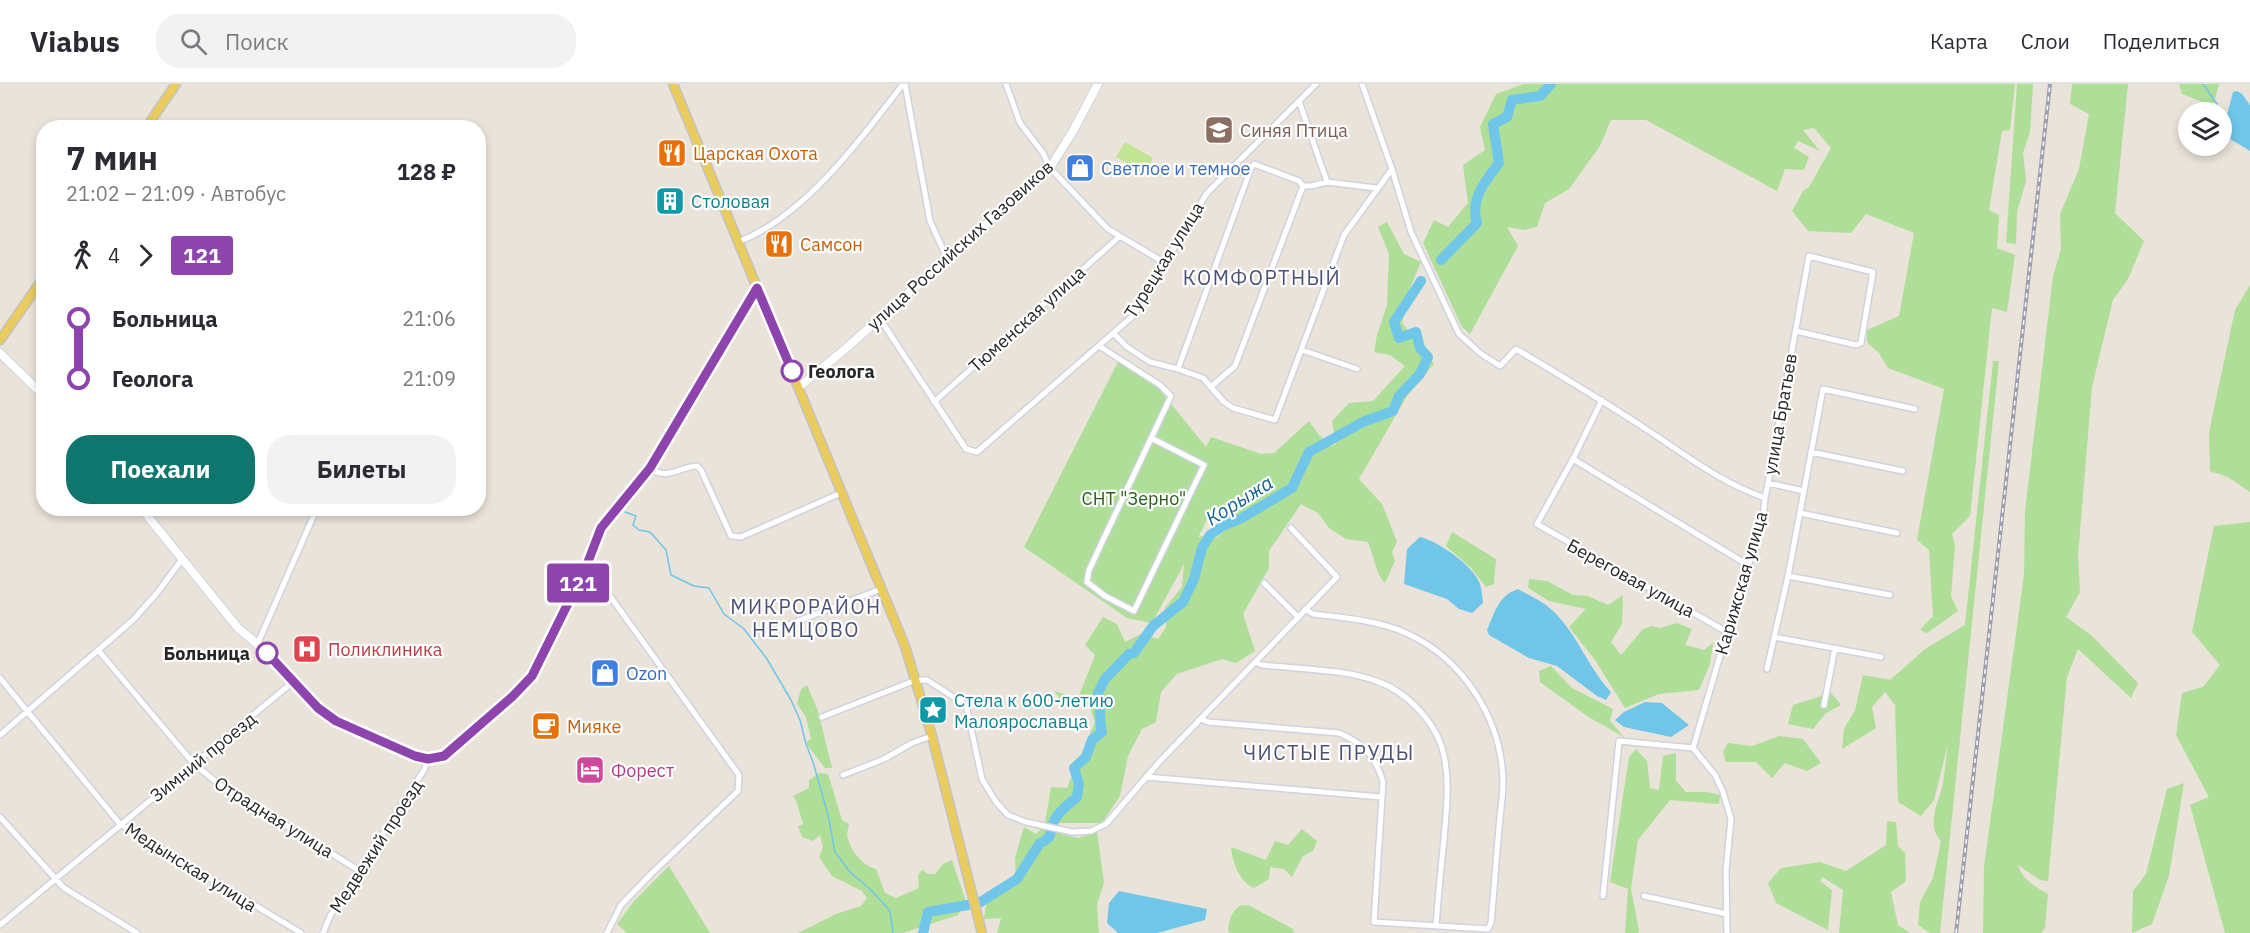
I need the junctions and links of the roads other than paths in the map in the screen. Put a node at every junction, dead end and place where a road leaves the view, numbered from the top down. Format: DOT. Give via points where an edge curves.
graph roads {
  1 [pos="176,84"];
  2 [pos="673,84"];
  3 [pos="904,84"];
  4 [pos="1006,84"];
  5 [pos="1098,84"];
  6 [pos="1316,84"];
  7 [pos="1362,84"];
  8 [pos="1299,101"];
  9 [pos="151,120"];
  10 [pos="1050,168"];
  11 [pos="1392,169"];
  12 [pos="1327,182"];
  13 [pos="1303,186"];
  14 [pos="1376,188"];
  15 [pos="1119,237"];
  16 [pos="738,242"];
  17 [pos="947,258"];
  18 [pos="1165,263"];
  19 [pos="36,288"];
  20 [pos="757,288"];
  21 [pos="880,319"];
  22 [pos="1796,331"];
  23 [pos="1113,333"];
  24 [pos="0,340"];
  25 [pos="1099,346"];
  26 [pos="1302,350"];
  27 [pos="0,353"];
  28 [pos="1178,369"];
  29 [pos="1357,369"];
  30 [pos="1212,386"];
  31 [pos="799,387"];
  32 [pos="36,388"];
  33 [pos="1602,400"];
  34 [pos="934,402"];
  35 [pos="1915,409"];
  36 [pos="1151,438"];
  37 [pos="1811,452"];
  38 [pos="1573,459"];
  39 [pos="650,468"];
  40 [pos="1903,471"];
  41 [pos="1768,483"];
  42 [pos="1804,491"];
  43 [pos="842,493"];
  44 [pos="1765,498"];
  45 [pos="1800,513"];
  46 [pos="148,516"];
  47 [pos="313,516"];
  48 [pos="1291,528"];
  49 [pos="1897,533"];
  50 [pos="183,558"];
  51 [pos="1748,565"];
  52 [pos="586,567"];
  53 [pos="1788,576"];
  54 [pos="1264,583"];
  55 [pos="881,589"];
  56 [pos="1890,595"];
  57 [pos="1305,609"];
  58 [pos="1298,617"];
  59 [pos="1727,632"];
  60 [pos="762,635"];
  61 [pos="1774,637"];
  62 [pos="257,645"];
  63 [pos="1835,648"];
  64 [pos="98,650"];
  65 [pos="1881,657"];
  66 [pos="1255,662"];
  67 [pos="1767,669"];
  68 [pos="0,678"];
  69 [pos="916,680"];
  70 [pos="294,681"];
  71 [pos="1824,705"];
  72 [pos="27,710"];
  73 [pos="822,717"];
  74 [pos="1201,718"];
  75 [pos="0,735"];
  76 [pos="932,736"];
  77 [pos="1693,748"];
  78 [pos="428,759"];
  79 [pos="194,764"];
  80 [pos="843,775"];
  81 [pos="1146,777"];
  82 [pos="1381,797"];
  83 [pos="0,817"];
  84 [pos="120,824"];
  85 [pos="360,871"];
  86 [pos="55,879"];
  87 [pos="1603,896"];
  88 [pos="1644,896"];
  89 [pos="1726,914"];
  90 [pos="0,925"];
  91 [pos="1436,926"];
  92 [pos="137,933"];
  93 [pos="301,933"];
  94 [pos="323,933"];
  95 [pos="607,933"];
  96 [pos="982,933"];
  97 [pos="1727,933"];
  1 -- 9 [label="main road"];
  2 -- 16 [label="main road"];
  3 -- 16 [label="street" via="802,201 776,224"];
  3 -- 17 [label="street" via="930,221"];
  4 -- 10 [label="street" via="1020,123"];
  5 -- 10 [label="street, улица Российских Газовиков"];
  6 -- 8 [label="street, Турецкая улица"];
  7 -- 11 [label="street"];
  8 -- 12 [label="street"];
  8 -- 18 [label="street, Турецкая улица" via="1207,193"];
  10 -- 15 [label="street"];
  10 -- 17 [label="street, улица Российских Газовиков"];
  11 -- 14 [label="street"];
  11 -- 33 [label="street, Карижская улица" via="1411,232 1459,334 1500,366 1516,349"];
  12 -- 13 [label="street"];
  12 -- 14 [label="street"];
  13 -- 28 [label="street" via="1254,164 1251,168"];
  13 -- 30 [label="street" via="1235,366"];
  14 -- 26 [label="street" via="1344,235"];
  15 -- 18 [label="street"];
  15 -- 34 [label="street, Тюменская улица"];
  16 -- 20 [label="main road"];
  17 -- 21 [label="street, улица Российских Газовиков"];
  18 -- 23 [label="street, Турецкая улица" via="1134,315"];
  19 -- 24 [label="main road"];
  20 -- 31 [label="main road"];
  20 -- 39 [label="street"];
  21 -- 31 [label="street, улица Российских Газовиков"];
  21 -- 34 [label="street"];
  22 -- 22 [label="street, улица Братьев" via="1809,256 1873,272 1861,343"];
  22 -- 41 [label="street, улица Братьев"];
  23 -- 25 [label="street, Турецкая улица"];
  23 -- 28 [label="street" via="1150,362"];
  25 -- 34 [label="street, Турецкая улица" via="976,452 966,449"];
  25 -- 36 [label="street" via="1171,396"];
  26 -- 29 [label="street"];
  26 -- 30 [label="street" via="1275,420 1233,408"];
  27 -- 32 [label="street"];
  28 -- 30 [label="street" via="1203,378"];
  31 -- 43 [label="main road"];
  33 -- 38 [label="street"];
  33 -- 44 [label="street, Карижская улица" via="1722,479"];
  35 -- 37 [label="street" via="1823,389"];
  36 -- 36 [label="street" via="1089,570 1087,582 1134,611 1204,465"];
  37 -- 40 [label="street"];
  37 -- 42 [label="street"];
  38 -- 51 [label="street"];
  38 -- 59 [label="street, Береговая улица" via="1537,524"];
  39 -- 43 [label="street" via="657,474 672,474 697,466 731,536 741,537"];
  39 -- 52 [label="street" via="601,528"];
  41 -- 42 [label="street"];
  41 -- 44 [label="street, улица Братьев"];
  42 -- 45 [label="street"];
  43 -- 55 [label="main road"];
  44 -- 51 [label="street, Карижская улица" via="1763,519"];
  45 -- 49 [label="street"];
  45 -- 53 [label="street"];
  46 -- 50 [label="street"];
  47 -- 62 [label="street"];
  48 -- 57 [label="street" via="1337,577"];
  50 -- 62 [label="street" via="238,628"];
  50 -- 64 [label="street" via="133,620"];
  51 -- 59 [label="street, Карижская улица"];
  52 -- 78 [label="street" via="532,676 444,756"];
  52 -- 95 [label="street" via="739,776 740,784 738,791 621,905"];
  53 -- 56 [label="street"];
  53 -- 61 [label="street"];
  54 -- 58 [label="street"];
  55 -- 60 [label="street"];
  55 -- 69 [label="main road"];
  57 -- 58 [label="street"];
  57 -- 91 [label="street" via="1313,614 1377,623 1424,643 1468,682 1494,730 1503,783 1491,923 1488,929"];
  58 -- 66 [label="street"];
  59 -- 77 [label="street, Карижская улица"];
  61 -- 63 [label="street"];
  61 -- 67 [label="street"];
  62 -- 70 [label="street"];
  63 -- 65 [label="street"];
  63 -- 71 [label="street"];
  64 -- 72 [label="street"];
  64 -- 79 [label="street, Отрадная улица"];
  66 -- 74 [label="street"];
  66 -- 91 [label="street" via="1376,681 1394,689 1424,717 1444,755 1448,798"];
  68 -- 72 [label="street, Медынская улица"];
  69 -- 73 [label="street"];
  69 -- 76 [label="main road"];
  69 -- 81 [label="street" via="927,680 966,705 982,779 1008,815 1072,832 1091,831 1106,824"];
  70 -- 78 [label="street" via="336,721"];
  70 -- 79 [label="street, Зимний проезд"];
  72 -- 75 [label="street"];
  72 -- 84 [label="street, Медынская улица"];
  74 -- 81 [label="street"];
  74 -- 82 [label="street" via="1208,722 1339,733 1357,741 1371,754 1383,782"];
  76 -- 80 [label="street"];
  76 -- 96 [label="main road"];
  77 -- 87 [label="street" via="1619,741"];
  77 -- 89 [label="street" via="1715,775 1731,819"];
  78 -- 85 [label="street, Медвежий проезд"];
  79 -- 84 [label="street, Зимний проезд"];
  79 -- 85 [label="street, Отрадная улица" via="220,785"];
  81 -- 82 [label="street"];
  82 -- 91 [label="street" via="1374,922"];
  83 -- 86 [label="street"];
  84 -- 86 [label="street, Зимний проезд"];
  84 -- 93 [label="street, Медынская улица"];
  85 -- 94 [label="street, Медвежий проезд"];
  86 -- 90 [label="street, Зимний проезд"];
  86 -- 92 [label="street"];
  88 -- 89 [label="street"];
  89 -- 97 [label="street"];
}
